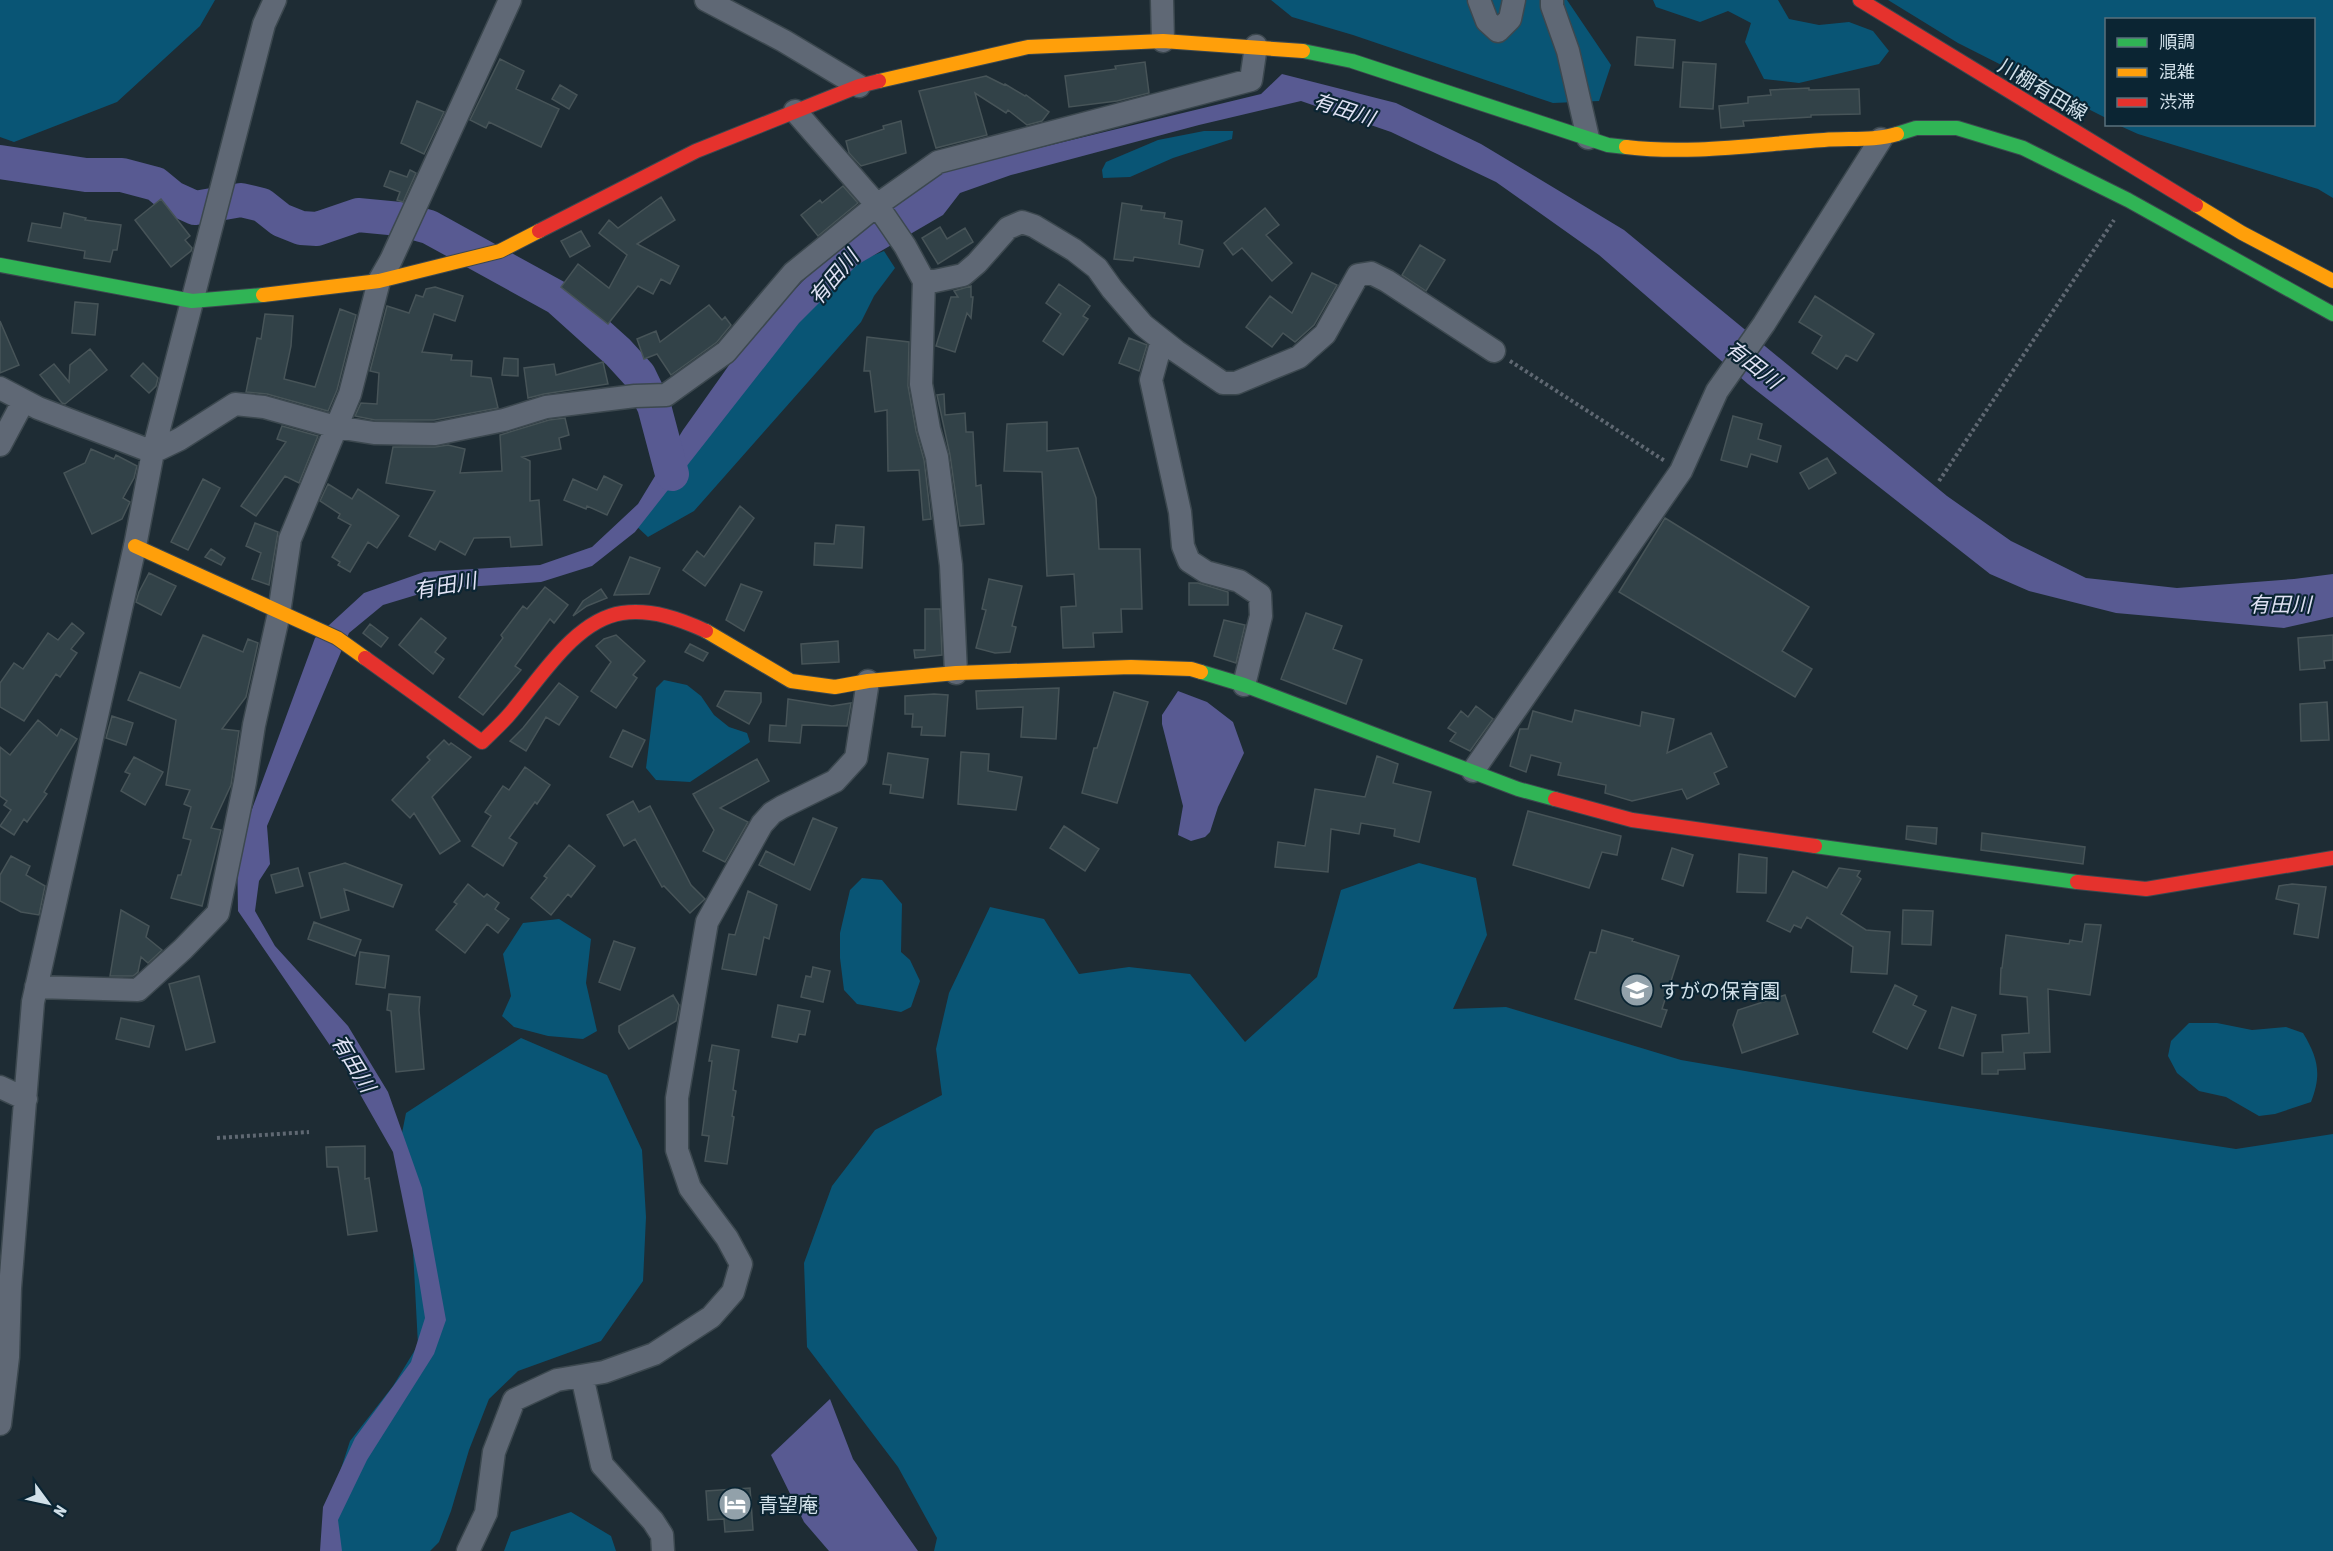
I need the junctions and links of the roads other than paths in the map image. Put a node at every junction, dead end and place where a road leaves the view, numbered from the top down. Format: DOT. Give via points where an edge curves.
graph roads {
  1 [pos="275,0"];
  2 [pos="510,0"];
  3 [pos="706,0"];
  4 [pos="1162,0"];
  5 [pos="1479,0"];
  6 [pos="1514,0"];
  7 [pos="1552,0"];
  8 [pos="1860,0"];
  9 [pos="1162,41"];
  10 [pos="1256,46"];
  11 [pos="859,86"];
  12 [pos="795,111"];
  13 [pos="1588,138"];
  14 [pos="1881,139"];
  15 [pos="877,205"];
  16 [pos="0,265"];
  17 [pos="379,281"];
  18 [pos="924,281"];
  19 [pos="2333,281"];
  20 [pos="192,301"];
  21 [pos="2333,314"];
  22 [pos="1162,340"];
  23 [pos="1494,351"];
  24 [pos="0,388"];
  25 [pos="23,402"];
  26 [pos="336,427"];
  27 [pos="0,445"];
  28 [pos="153,452"];
  29 [pos="135,546"];
  30 [pos="279,613"];
  31 [pos="956,673"];
  32 [pos="868,681"];
  33 [pos="1244,685"];
  34 [pos="1473,771"];
  35 [pos="2333,858"];
  36 [pos="36,987"];
  37 [pos="0,1087"];
  38 [pos="26,1099"];
  39 [pos="582,1376"];
  40 [pos="0,1424"];
  41 [pos="468,1551"];
  42 [pos="663,1551"];
  1 -- 20 [label="street" via="264,24"];
  2 -- 17 [label="street"];
  3 -- 11 [label="street"];
  4 -- 9 [label="street"];
  5 -- 6 [label="street" via="1487,21 1498,31 1509,19"];
  7 -- 13 [label="street"];
  8 -- 19 [label="street, 川棚有田線" via="2242,233"];
  9 -- 10 [label="street"];
  9 -- 11 [label="street" via="1028,47"];
  10 -- 13 [label="street" via="1352,61"];
  10 -- 15 [label="street" via="1251,80 938,162"];
  11 -- 12 [label="street"];
  12 -- 15 [label="street"];
  12 -- 17 [label="street" via="696,151 500,251"];
  13 -- 14 [label="street" via="1608,145 1659,151"];
  14 -- 21 [label="street" via="1916,128 1957,128 2023,148 2128,200"];
  14 -- 34 [label="street" via="1717,391 1681,471"];
  15 -- 18 [label="street"];
  15 -- 26 [label="street" via="793,273 726,352 666,395 546,407 435,434 374,433"];
  16 -- 20 [label="street"];
  17 -- 20 [label="street"];
  17 -- 26 [label="street" via="350,394"];
  18 -- 22 [label="street" via="963,275 1008,228 1022,222 1051,236 1097,268 1143,325"];
  18 -- 31 [label="street" via="921,384 937,458 951,565"];
  20 -- 28 [label="street"];
  22 -- 23 [label="street" via="1223,383 1236,383 1299,357 1325,334 1358,275 1371,273"];
  22 -- 33 [label="street" via="1151,380 1180,512 1183,546 1189,561 1206,572 1239,581 1260,595 1261,616"];
  24 -- 25 [label="street"];
  25 -- 27 [label="street"];
  25 -- 28 [label="street"];
  26 -- 28 [label="street" via="264,406 235,404"];
  26 -- 30 [label="street" via="290,539"];
  28 -- 29 [label="street"];
  29 -- 30 [label="street"];
  29 -- 36 [label="street"];
  30 -- 32 [label="street" via="337,638 482,742 570,643 594,623 621,613 652,613 682,620 791,681 835,687"];
  30 -- 36 [label="street" via="218,913 138,990"];
  31 -- 32 [label="street"];
  31 -- 33 [label="street" via="1165,667 1191,669"];
  32 -- 39 [label="street" via="856,758 835,781 767,818 707,922 677,1098 677,1150 690,1188 741,1264 733,1292 711,1317 654,1354"];
  33 -- 34 [label="street"];
  34 -- 35 [label="street" via="1518,789 1632,820 2097,885 2146,889"];
  36 -- 38 [label="street"];
  37 -- 38 [label="street"];
  38 -- 40 [label="street"];
  39 -- 41 [label="street" via="557,1380 514,1400 494,1452 486,1513"];
  39 -- 42 [label="street" via="602,1465 653,1521 662,1535"];
}
